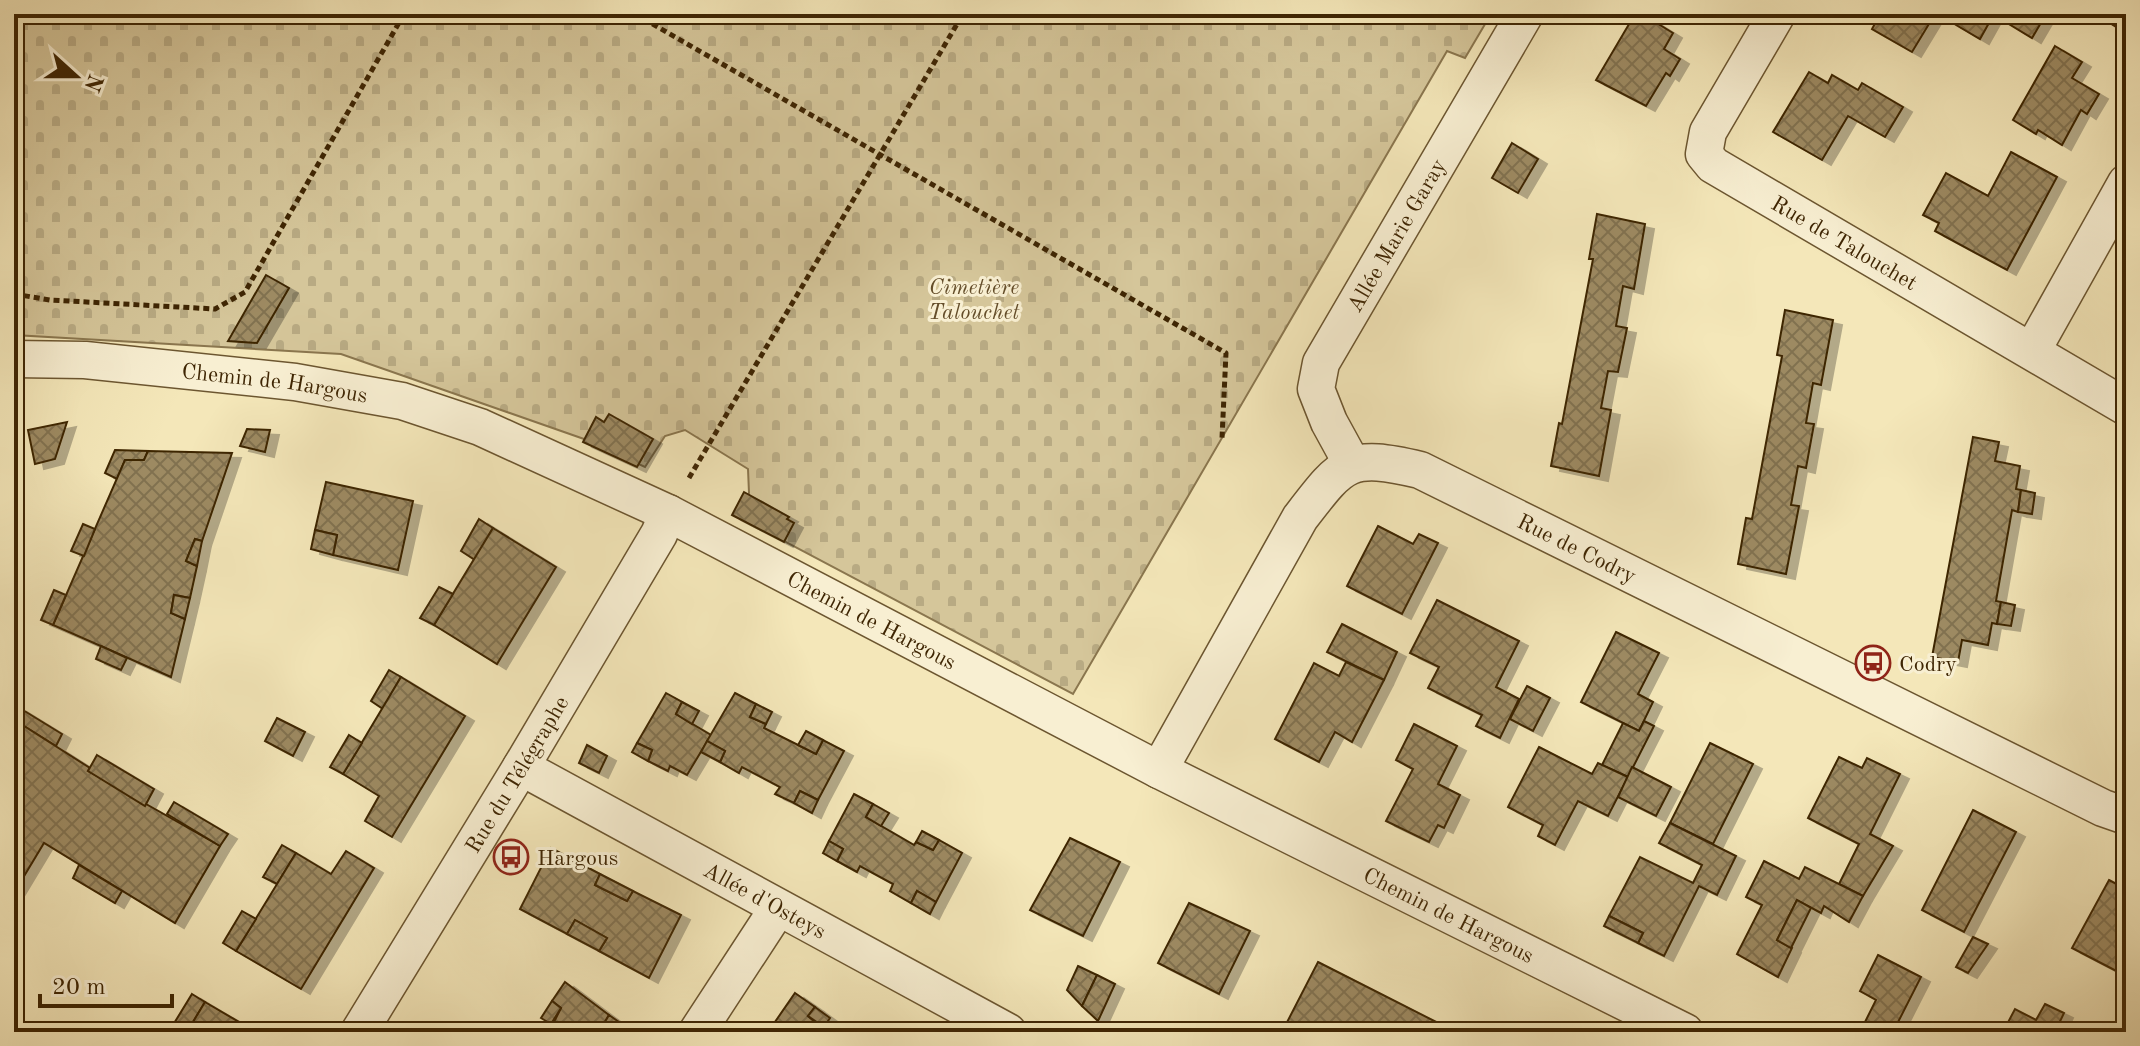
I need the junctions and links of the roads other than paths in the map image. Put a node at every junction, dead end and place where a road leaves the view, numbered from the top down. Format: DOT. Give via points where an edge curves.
graph roads {
  1 [pos="1525,14"];
  2 [pos="1777,14"];
  3 [pos="2126,183"];
  4 [pos="2032,351"];
  5 [pos="14,359"];
  6 [pos="2126,407"];
  7 [pos="1352,464"];
  8 [pos="668,513"];
  9 [pos="521,767"];
  10 [pos="1159,770"];
  11 [pos="2126,816"];
  12 [pos="778,908"];
  13 [pos="359,1032"];
  14 [pos="697,1032"];
  15 [pos="1008,1032"];
  16 [pos="1685,1032"];
  1 -- 7 [label="street, Allée Marie Garay" via="1321,363 1316,389"];
  2 -- 4 [label="street, Rue de Talouchet" via="1708,132 1704,154 1713,165"];
  3 -- 4 [label="street"];
  4 -- 6 [label="street, Rue de Talouchet"];
  5 -- 8 [label="street, Chemin de Hargous" via="85,360 295,382 402,401 480,427"];
  7 -- 10 [label="street" via="1329,480 1300,518"];
  7 -- 11 [label="street, Rue de Codry" via="1381,461 1420,470"];
  8 -- 9 [label="street, Rue du Télégraphe"];
  8 -- 10 [label="street, Chemin de Hargous"];
  9 -- 12 [label="street, Allée d'Osteys"];
  9 -- 13 [label="street, Rue du Télégraphe"];
  10 -- 16 [label="street, Chemin de Hargous"];
  12 -- 14 [label="street"];
  12 -- 15 [label="street, Allée d'Osteys"];
}
